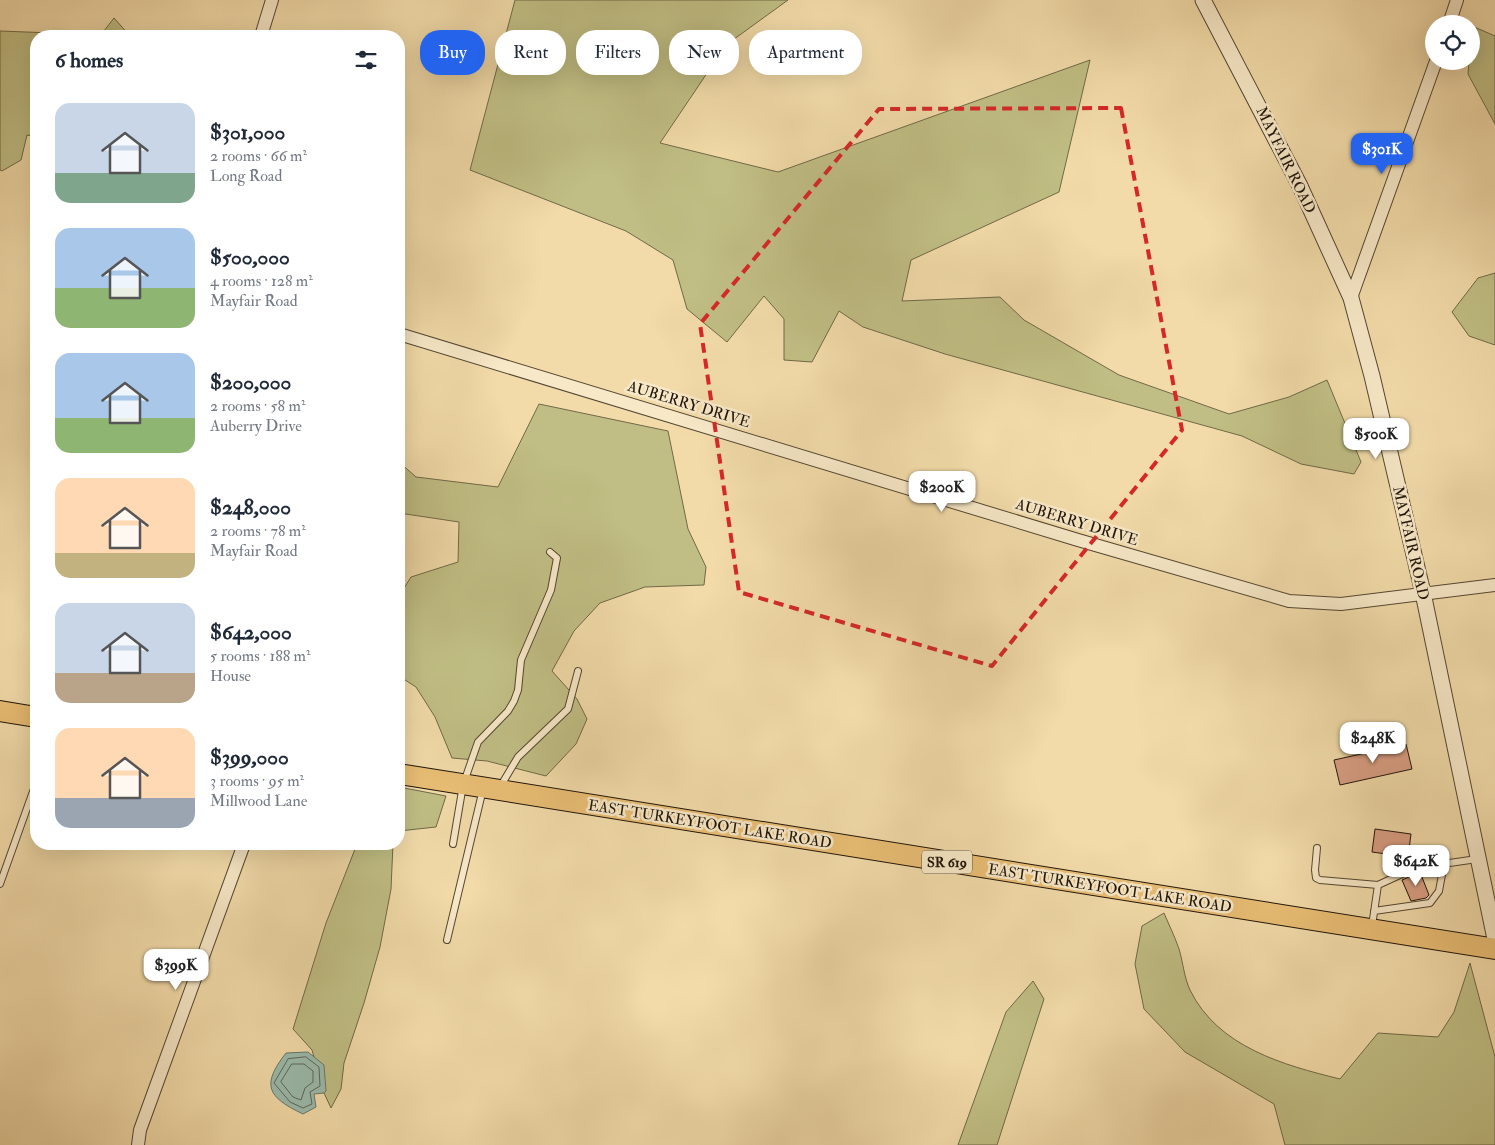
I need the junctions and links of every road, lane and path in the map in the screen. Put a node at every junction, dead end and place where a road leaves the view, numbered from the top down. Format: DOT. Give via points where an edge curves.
graph roads {
  1 [pos="272,0"];
  2 [pos="1203,0"];
  3 [pos="1457,0"];
  4 [pos="1452,15"];
  5 [pos="263,30"];
  6 [pos="1433,70"];
  7 [pos="1351,298"];
  8 [pos="405,336"];
  9 [pos="550,552"];
  10 [pos="1495,585"];
  11 [pos="1423,592"];
  12 [pos="578,671"];
  13 [pos="0,711"];
  14 [pos="30,716"];
  15 [pos="405,775"];
  16 [pos="463,784"];
  17 [pos="491,789"];
  18 [pos="30,800"];
  19 [pos="453,844"];
  20 [pos="1317,848"];
  21 [pos="242,850"];
  22 [pos="1478,859"];
  23 [pos="1444,864"];
  24 [pos="0,884"];
  25 [pos="1378,885"];
  26 [pos="1373,920"];
  27 [pos="1495,939"];
  28 [pos="447,940"];
  29 [pos="1495,948"];
  30 [pos="138,1145"];
  1 -- 5 [label="street"];
  2 -- 7 [label="street, MAYFAIR ROAD" via="1300,186"];
  3 -- 4 [label="street"];
  6 -- 7 [label="street"];
  7 -- 11 [label="street, MAYFAIR ROAD"];
  8 -- 11 [label="street, AUBERRY DRIVE" via="1264,596 1308,604 1342,604"];
  9 -- 16 [label="lane" via="556,558 551,590 521,660 518,690 508,711 478,742"];
  10 -- 11 [label="street, AUBERRY DRIVE"];
  11 -- 22 [label="street, MAYFAIR ROAD"];
  12 -- 17 [label="lane" via="568,709"];
  13 -- 14 [label="main road"];
  15 -- 16 [label="main road, EAST TURKEYFOOT LAKE ROAD / SR 619"];
  16 -- 17 [label="main road, EAST TURKEYFOOT LAKE ROAD / SR 619"];
  16 -- 19 [label="lane"];
  17 -- 26 [label="main road, EAST TURKEYFOOT LAKE ROAD / SR 619"];
  17 -- 28 [label="lane"];
  18 -- 24 [label="lane"];
  20 -- 25 [label="lane" via="1316,878"];
  21 -- 30 [label="street" via="140,1130"];
  22 -- 23 [label="lane"];
  22 -- 27 [label="street, MAYFAIR ROAD"];
  23 -- 25 [label="lane" via="1415,868"];
  23 -- 26 [label="lane" via="1440,891 1430,903"];
  25 -- 26 [label="lane"];
  26 -- 29 [label="main road, EAST TURKEYFOOT LAKE ROAD / SR 619"];
}
